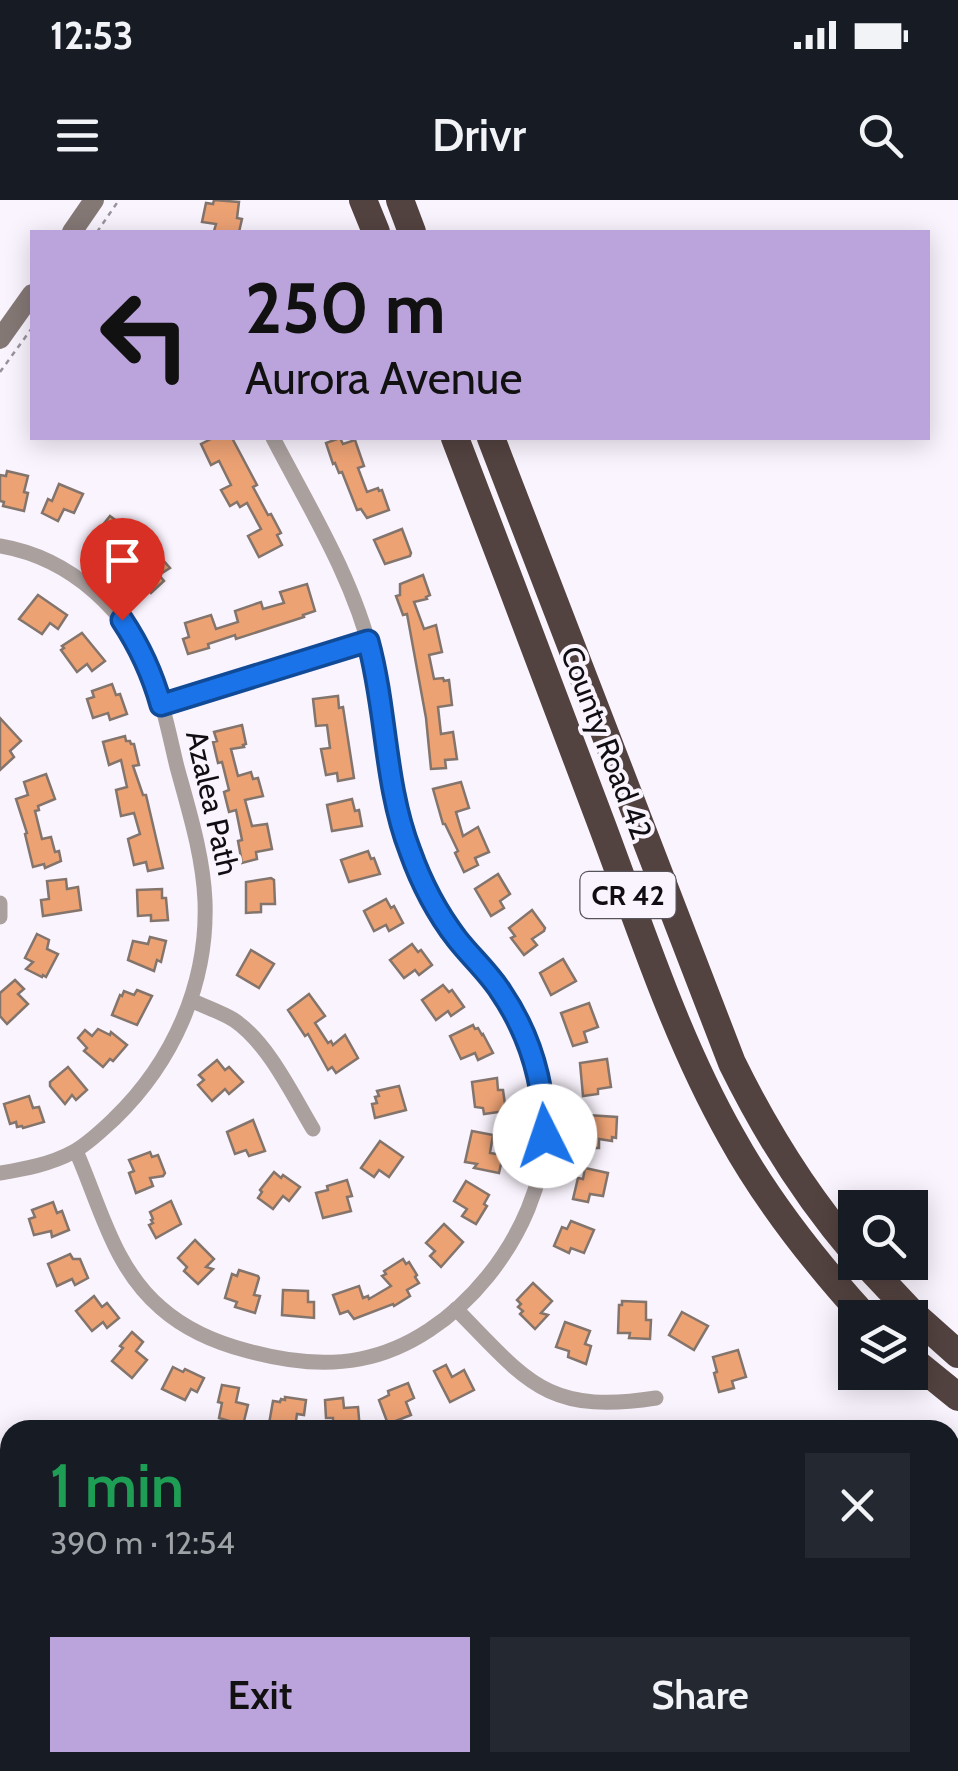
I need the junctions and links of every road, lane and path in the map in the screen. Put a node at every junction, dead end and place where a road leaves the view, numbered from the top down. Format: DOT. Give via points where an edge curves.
graph roads {
  1 [pos="94,200"];
  2 [pos="119,200"];
  3 [pos="363,200"];
  4 [pos="400,200"];
  5 [pos="73,230"];
  6 [pos="98,230"];
  7 [pos="375,230"];
  8 [pos="411,230"];
  9 [pos="30,297"];
  10 [pos="30,331"];
  11 [pos="0,339"];
  12 [pos="0,372"];
  13 [pos="273,440"];
  14 [pos="455,440"];
  15 [pos="492,440"];
  16 [pos="0,546"];
  17 [pos="368,641"];
  18 [pos="161,705"];
  19 [pos="0,902"];
  20 [pos="0,917"];
  21 [pos="191,1000"];
  22 [pos="313,1129"];
  23 [pos="76,1150"];
  24 [pos="0,1173"];
  25 [pos="838,1233"];
  26 [pos="881,1280"];
  27 [pos="850,1300"];
  28 [pos="456,1309"];
  29 [pos="958,1354"];
  30 [pos="928,1373"];
  31 [pos="958,1397"];
  32 [pos="656,1398"];
  1 -- 5 [label="street"];
  2 -- 6 [label="path"];
  3 -- 7 [label="highway"];
  4 -- 8 [label="highway"];
  9 -- 11 [label="street"];
  10 -- 12 [label="path"];
  13 -- 17 [label="street" via="343,571"];
  14 -- 27 [label="highway, County Road 42 / CR 42" via="701,1077 780,1215"];
  15 -- 25 [label="highway, County Road 42 / CR 42" via="732,1064 784,1158"];
  16 -- 18 [label="street, Azalea Path" via="52,562 108,605 144,657"];
  17 -- 18 [label="street"];
  17 -- 28 [label="street" via="408,848 439,912 522,1026 542,1092 544,1147 531,1200 507,1252"];
  18 -- 21 [label="street, Azalea Path" via="204,882 203,947"];
  19 -- 20 [label="street"];
  21 -- 22 [label="street" via="250,1034"];
  21 -- 23 [label="street, Azalea Path" via="150,1078"];
  23 -- 24 [label="street, Azalea Path"];
  23 -- 28 [label="street" via="130,1272 160,1308 207,1337 285,1359 343,1362 410,1342"];
  26 -- 29 [label="highway"];
  28 -- 32 [label="street" via="545,1390 592,1404"];
  30 -- 31 [label="highway"];
}
